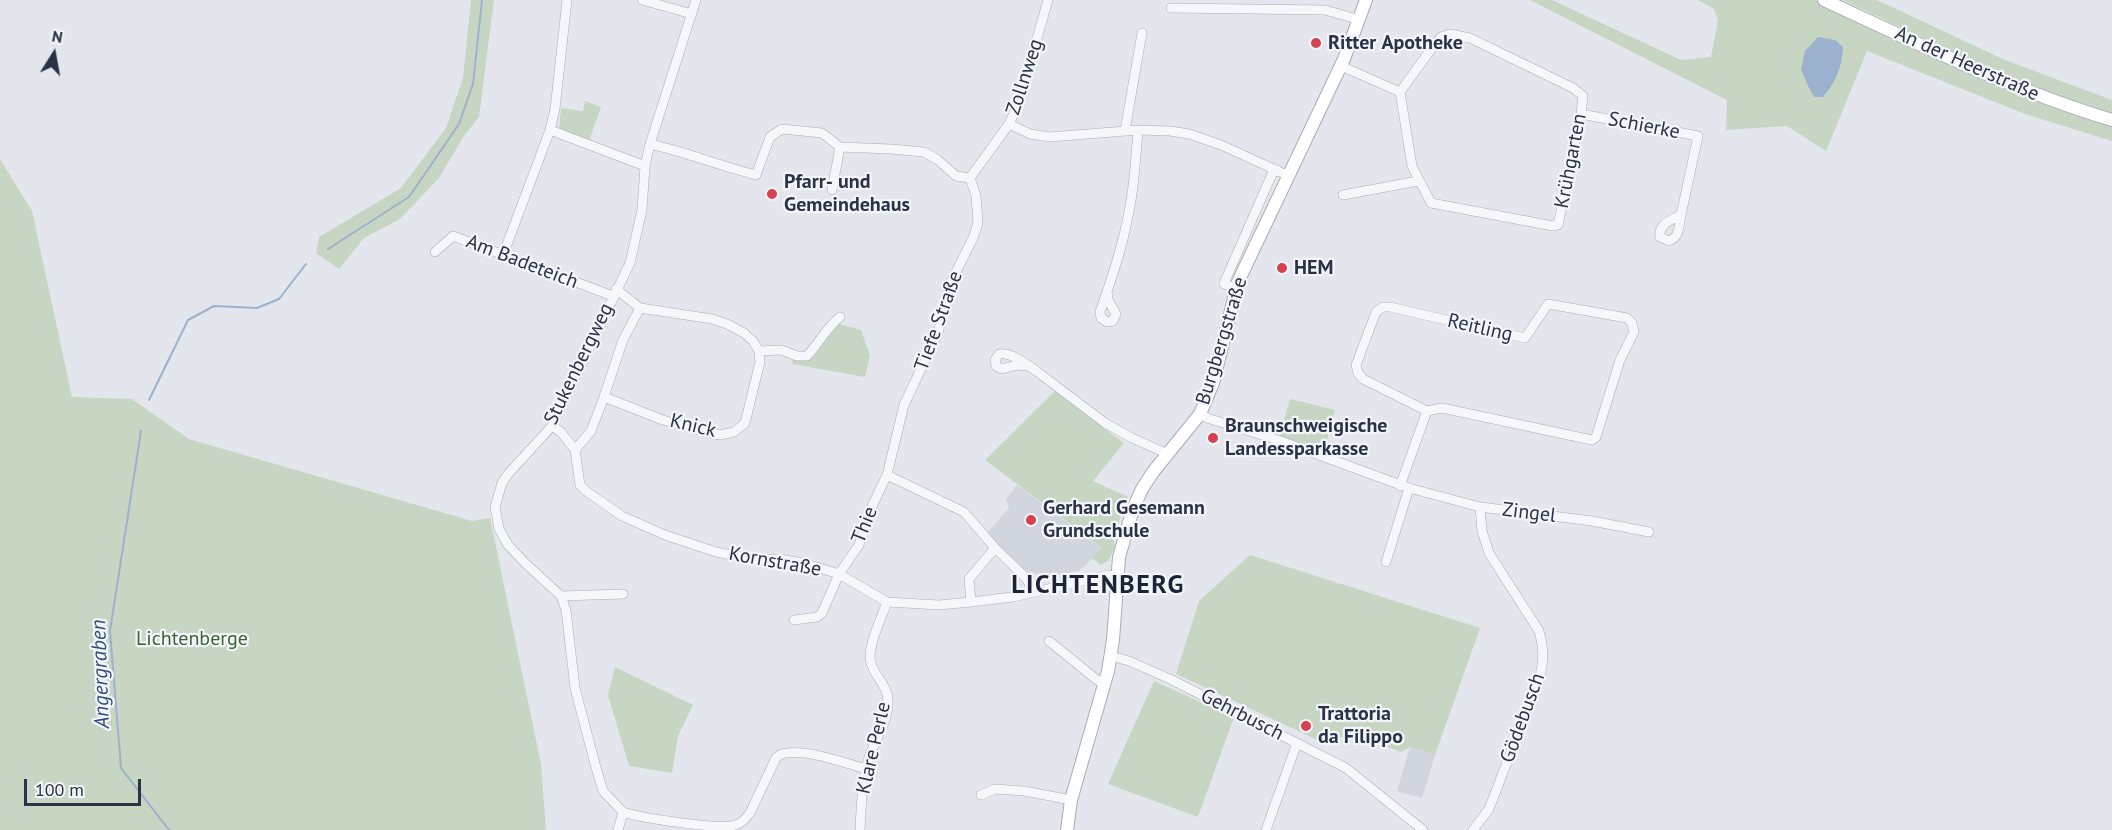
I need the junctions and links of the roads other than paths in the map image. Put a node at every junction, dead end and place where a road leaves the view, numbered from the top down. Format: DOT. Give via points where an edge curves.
graph roads {
  1 [pos="567,0"];
  2 [pos="642,0"];
  3 [pos="696,0"];
  4 [pos="1048,0"];
  5 [pos="1366,0"];
  6 [pos="1824,0"];
  7 [pos="1241,4"];
  8 [pos="1171,8"];
  9 [pos="692,14"];
  10 [pos="1360,20"];
  11 [pos="1142,33"];
  12 [pos="1341,66"];
  13 [pos="1400,92"];
  14 [pos="1581,114"];
  15 [pos="2112,120"];
  16 [pos="1009,124"];
  17 [pos="550,130"];
  18 [pos="1125,130"];
  19 [pos="1138,130"];
  20 [pos="650,144"];
  21 [pos="840,147"];
  22 [pos="645,166"];
  23 [pos="1276,170"];
  24 [pos="1288,176"];
  25 [pos="965,178"];
  26 [pos="1418,181"];
  27 [pos="832,190"];
  28 [pos="1343,195"];
  29 [pos="1681,215"];
  30 [pos="435,252"];
  31 [pos="503,255"];
  32 [pos="1236,288"];
  33 [pos="1107,291"];
  34 [pos="615,293"];
  35 [pos="640,308"];
  36 [pos="840,317"];
  37 [pos="759,351"];
  38 [pos="1028,366"];
  39 [pos="604,397"];
  40 [pos="1428,411"];
  41 [pos="1200,414"];
  42 [pos="552,426"];
  43 [pos="575,450"];
  44 [pos="1168,454"];
  45 [pos="886,475"];
  46 [pos="1405,487"];
  47 [pos="1480,507"];
  48 [pos="1649,532"];
  49 [pos="995,548"];
  50 [pos="1386,562"];
  51 [pos="839,574"];
  52 [pos="1116,576"];
  53 [pos="1034,592"];
  54 [pos="623,594"];
  55 [pos="561,596"];
  56 [pos="887,602"];
  57 [pos="972,602"];
  58 [pos="794,620"];
  59 [pos="1049,641"];
  60 [pos="1111,656"];
  61 [pos="1105,684"];
  62 [pos="1296,743"];
  63 [pos="866,769"];
  64 [pos="981,795"];
  65 [pos="1071,800"];
  66 [pos="623,812"];
  67 [pos="618,830"];
  68 [pos="860,830"];
  69 [pos="1067,830"];
  70 [pos="1266,830"];
  71 [pos="1423,830"];
  72 [pos="1473,830"];
  1 -- 17 [label="street"];
  2 -- 9 [label="street"];
  3 -- 9 [label="street, Stukenbergweg"];
  4 -- 16 [label="street, Zollnweg"];
  5 -- 10 [label="street, Burgbergstraße"];
  6 -- 15 [label="street, An der Heerstraße" via="2012,86"];
  7 -- 8 [label="street"];
  7 -- 10 [label="street" via="1325,10"];
  9 -- 20 [label="street, Stukenbergweg"];
  10 -- 12 [label="street, Burgbergstraße"];
  11 -- 18 [label="street"];
  12 -- 13 [label="street"];
  12 -- 24 [label="street, Burgbergstraße"];
  13 -- 14 [label="street, Krühgarten" via="1441,37 1459,34 1573,88 1583,96"];
  13 -- 26 [label="street, Krühgarten"];
  14 -- 26 [label="street, Krühgarten" via="1558,225 1431,203"];
  14 -- 29 [label="street, Schierke" via="1698,136"];
  16 -- 18 [label="street" via="1041,136"];
  16 -- 25 [label="street, Zollnweg"];
  17 -- 22 [label="street"];
  17 -- 31 [label="street"];
  18 -- 19 [label="street"];
  19 -- 23 [label="street" via="1189,134"];
  19 -- 33 [label="street" via="1127,221"];
  20 -- 21 [label="street" via="756,175 770,137 782,129 822,133"];
  20 -- 22 [label="street, Stukenbergweg"];
  21 -- 25 [label="street" via="924,152 934,156 952,174"];
  21 -- 27 [label="street"];
  22 -- 34 [label="street, Stukenbergweg" via="638,234 630,263"];
  23 -- 24 [label="street"];
  23 -- 32 [label="street" via="1225,281 1224,284"];
  24 -- 32 [label="street, Burgbergstraße"];
  25 -- 45 [label="street, Tiefe Straße" via="976,196 978,223 951,282 938,333 904,405"];
  26 -- 28 [label="street"];
  30 -- 31 [label="street, Am Badeteich" via="453,236"];
  31 -- 34 [label="street, Am Badeteich"];
  32 -- 41 [label="street, Burgbergstraße" via="1213,384"];
  34 -- 35 [label="street"];
  34 -- 42 [label="street, Stukenbergweg"];
  35 -- 37 [label="street" via="727,324 744,333"];
  35 -- 39 [label="street" via="620,349"];
  36 -- 37 [label="street" via="807,356 781,350"];
  37 -- 39 [label="street, Knick" via="760,362 745,423 734,432 705,432"];
  38 -- 44 [label="street" via="1105,423"];
  39 -- 43 [label="street" via="591,431"];
  40 -- 40 [label="street, Reitling" via="1442,408 1592,440 1634,332 1632,323 1627,318 1548,303 1525,338 1383,307 1376,312 1368,333 1356,365 1358,373"];
  40 -- 46 [label="street"];
  41 -- 44 [label="street, Burgbergstraße"];
  41 -- 46 [label="street, Zingel"];
  42 -- 43 [label="street"];
  42 -- 55 [label="street, Stukenbergweg" via="508,474 495,507 499,529 508,545"];
  43 -- 51 [label="street, Kornstraße" via="580,485 622,516 716,552 803,563"];
  44 -- 52 [label="street, Burgbergstraße" via="1135,503"];
  45 -- 49 [label="street" via="964,512"];
  45 -- 51 [label="street, Thie" via="859,545"];
  46 -- 47 [label="street, Zingel"];
  46 -- 50 [label="street"];
  47 -- 48 [label="street, Zingel"];
  47 -- 72 [label="street, Gödebusch" via="1489,553 1539,630 1544,660 1489,809"];
  49 -- 53 [label="street" via="1026,578"];
  49 -- 57 [label="street" via="969,579"];
  51 -- 56 [label="street, Kornstraße"];
  51 -- 58 [label="street, Thie" via="820,615"];
  52 -- 53 [label="street, Kornstraße"];
  52 -- 60 [label="street, Burgbergstraße"];
  53 -- 57 [label="street, Kornstraße"];
  54 -- 55 [label="street"];
  55 -- 66 [label="street" via="575,688 595,764 603,791"];
  56 -- 57 [label="street, Kornstraße"];
  56 -- 63 [label="street, Klare Perle" via="869,654 886,689 887,713"];
  59 -- 61 [label="street"];
  60 -- 61 [label="street, Burgbergstraße"];
  60 -- 62 [label="street, Gehrbusch" via="1170,679"];
  61 -- 65 [label="street, Burgbergstraße"];
  62 -- 70 [label="street"];
  62 -- 71 [label="street, Gehrbusch" via="1346,768"];
  63 -- 66 [label="street" via="822,757 781,754 750,813 744,821 728,826"];
  63 -- 68 [label="street, Klare Perle"];
  64 -- 65 [label="street" via="995,789"];
  65 -- 69 [label="street, Burgbergstraße"];
  66 -- 67 [label="street"];
}
